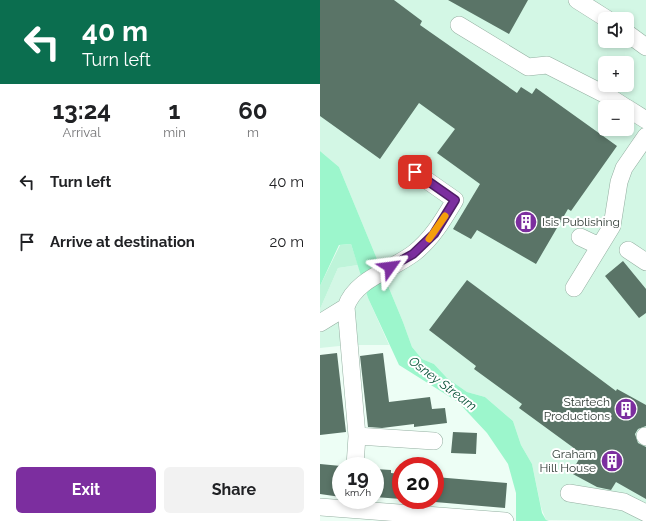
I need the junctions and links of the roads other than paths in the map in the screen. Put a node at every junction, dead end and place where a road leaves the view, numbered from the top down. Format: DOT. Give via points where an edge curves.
graph roads {
  1 [pos="577,0"];
  2 [pos="598,13"];
  3 [pos="459,25"];
  4 [pos="634,38"];
  5 [pos="646,47"];
  6 [pos="614,100"];
  7 [pos="634,113"];
  8 [pos="646,120"];
  9 [pos="646,136"];
  10 [pos="415,172"];
  11 [pos="580,237"];
  12 [pos="600,246"];
  13 [pos="628,250"];
  14 [pos="646,262"];
  15 [pos="574,288"];
  16 [pos="346,307"];
  17 [pos="320,323"];
  18 [pos="356,436"];
  19 [pos="434,441"];
  20 [pos="355,457"];
  21 [pos="568,493"];
  22 [pos="320,507"];
  23 [pos="352,510"];
  24 [pos="646,513"];
  25 [pos="505,521"];
  1 -- 2 [label="street"];
  3 -- 6 [label="street" via="528,67 547,65"];
  4 -- 5 [label="street"];
  7 -- 8 [label="street"];
  9 -- 12 [label="street" via="624,168 619,182 612,226"];
  10 -- 16 [label="street" via="455,200 434,234 413,254 360,287 350,297"];
  11 -- 12 [label="street"];
  12 -- 15 [label="street"];
  13 -- 14 [label="street"];
  16 -- 17 [label="street"];
  16 -- 18 [label="street"];
  18 -- 19 [label="street"];
  18 -- 20 [label="street"];
  21 -- 24 [label="street" via="624,502"];
  22 -- 23 [label="street"];
  23 -- 25 [label="street"];
}
